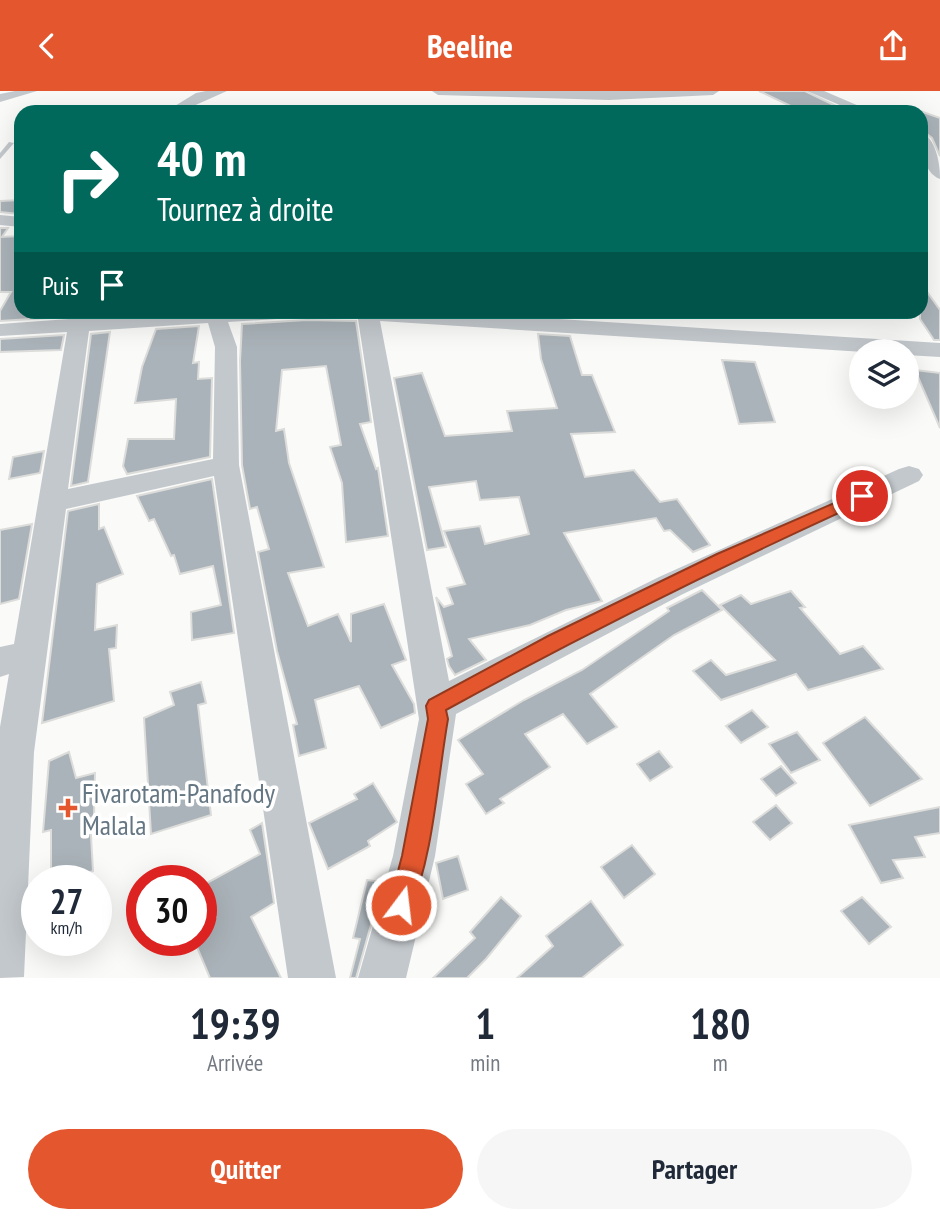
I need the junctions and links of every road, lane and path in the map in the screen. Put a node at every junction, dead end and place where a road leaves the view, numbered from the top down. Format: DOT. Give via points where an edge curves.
graph roads {
  1 [pos="31,91"];
  2 [pos="221,91"];
  3 [pos="438,91"];
  4 [pos="713,91"];
  5 [pos="813,91"];
  6 [pos="0,98"];
  7 [pos="183,105"];
  8 [pos="849,105"];
  9 [pos="11,143"];
  10 [pos="0,157"];
  11 [pos="928,160"];
  12 [pos="940,174"];
  13 [pos="73,319"];
  14 [pos="80,319"];
  15 [pos="218,319"];
  16 [pos="369,319"];
  17 [pos="447,319"];
  18 [pos="0,330"];
  19 [pos="940,350"];
  20 [pos="226,465"];
  21 [pos="909,475"];
  22 [pos="54,502"];
  23 [pos="15,658"];
  24 [pos="436,706"];
  25 [pos="8,761"];
  26 [pos="0,977"];
  27 [pos="312,978"];
  28 [pos="382,978"];
  1 -- 6 [label="street"];
  2 -- 7 [label="street"];
  3 -- 4 [label="street" via="609,96"];
  5 -- 8 [label="street"];
  9 -- 10 [label="lane"];
  11 -- 12 [label="street"];
  13 -- 18 [label="street"];
  14 -- 22 [label="street"];
  15 -- 20 [label="street" via="226,347"];
  16 -- 24 [label="street"];
  17 -- 19 [label="street"];
  20 -- 22 [label="street"];
  20 -- 27 [label="street"];
  21 -- 24 [label="street" via="723,558"];
  22 -- 23 [label="street"];
  23 -- 25 [label="street"];
  24 -- 28 [label="street" via="438,719 414,856"];
  25 -- 26 [label="street"];
}
